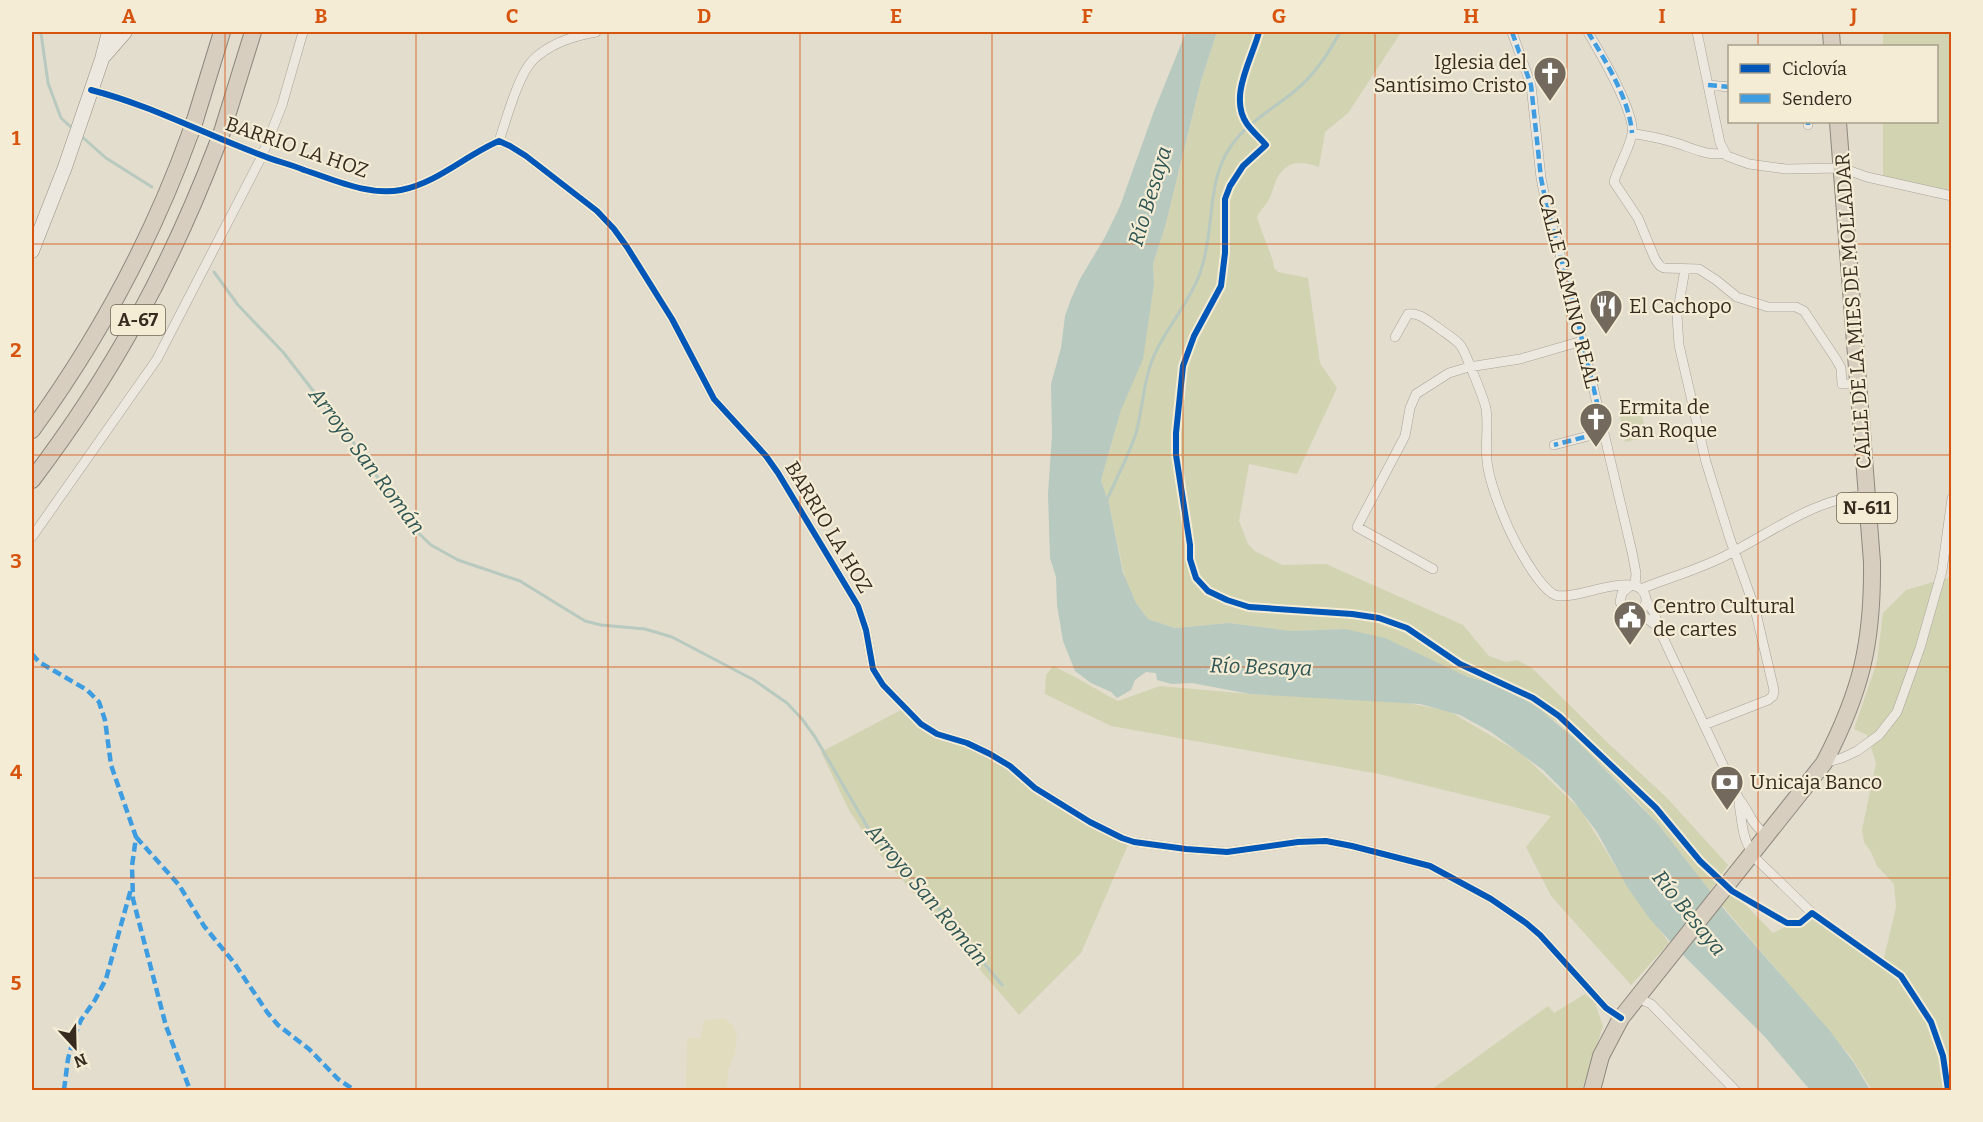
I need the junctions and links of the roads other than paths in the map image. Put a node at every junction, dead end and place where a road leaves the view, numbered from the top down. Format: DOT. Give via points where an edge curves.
graph roads {
  1 [pos="108,32"];
  2 [pos="125,32"];
  3 [pos="222,32"];
  4 [pos="253,32"];
  5 [pos="303,32"];
  6 [pos="596,32"];
  7 [pos="1512,32"];
  8 [pos="1588,32"];
  9 [pos="1697,32"];
  10 [pos="102,59"];
  11 [pos="1708,85"];
  12 [pos="1728,87"];
  13 [pos="91,90"];
  14 [pos="1838,123"];
  15 [pos="1632,134"];
  16 [pos="499,141"];
  17 [pos="1724,153"];
  18 [pos="262,156"];
  19 [pos="1842,168"];
  20 [pos="1952,196"];
  21 [pos="32,251"];
  22 [pos="1685,269"];
  23 [pos="1395,337"];
  24 [pos="1582,341"];
  25 [pos="1469,367"];
  26 [pos="1857,384"];
  27 [pos="32,430"];
  28 [pos="1604,432"];
  29 [pos="1554,445"];
  30 [pos="32,480"];
  31 [pos="1866,495"];
  32 [pos="1952,498"];
  33 [pos="32,537"];
  34 [pos="1735,551"];
  35 [pos="1433,569"];
  36 [pos="1608,586"];
  37 [pos="1635,587"];
  38 [pos="1620,595"];
  39 [pos="1646,600"];
  40 [pos="1638,612"];
  41 [pos="1658,627"];
  42 [pos="1704,725"];
  43 [pos="1824,763"];
  44 [pos="1739,799"];
  45 [pos="1767,836"];
  46 [pos="1750,855"];
  47 [pos="1812,913"];
  48 [pos="1640,992"];
  49 [pos="1621,1017"];
  50 [pos="1592,1090"];
  51 [pos="1735,1090"];
  1 -- 10 [label="street"];
  2 -- 10 [label="street"];
  3 -- 27 [label="highway, A-67" via="193,127 155,219 117,295"];
  4 -- 30 [label="highway, A-67" via="219,138 175,247 131,332"];
  5 -- 18 [label="street, BARRIO LA HOZ"];
  6 -- 16 [label="street" via="563,41 532,61"];
  7 -- 24 [label="street, CALLE CAMINO REAL" via="1531,85 1541,178"];
  8 -- 15 [label="street" via="1618,88"];
  9 -- 11 [label="street"];
  10 -- 13 [label="street"];
  11 -- 12 [label="street"];
  11 -- 17 [label="street"];
  13 -- 18 [label="street, BARRIO LA HOZ" via="176,118"];
  13 -- 21 [label="street"];
  14 -- 19 [label="highway, CALLE DE LA MIES DE MOLLADAR / N-611"];
  15 -- 17 [label="street" via="1672,141 1706,153"];
  15 -- 22 [label="street" via="1614,182 1638,218 1656,261 1664,268"];
  16 -- 18 [label="street, BARRIO LA HOZ" via="426,182 403,190 378,192"];
  16 -- 49 [label="street, BARRIO LA HOZ" via="526,156 597,211 627,247 672,319 714,399 766,456 858,606 873,669 883,685 928,729 990,754 1049,798 1112,834 1134,842 1227,852 1326,841 1434,867 1526,923 1600,1003"];
  17 -- 19 [label="street" via="1740,162 1769,167"];
  18 -- 33 [label="street" via="157,359"];
  19 -- 20 [label="street"];
  19 -- 26 [label="highway, CALLE DE LA MIES DE MOLLADAR / N-611"];
  22 -- 26 [label="street" via="1705,272 1737,297 1768,307 1804,310 1841,368 1842,384"];
  22 -- 34 [label="street" via="1678,337 1706,462"];
  23 -- 25 [label="street" via="1408,314 1414,313 1460,345"];
  24 -- 25 [label="street" via="1520,359"];
  24 -- 28 [label="street, CALLE CAMINO REAL"];
  25 -- 35 [label="street" via="1416,393 1405,436 1358,527"];
  25 -- 36 [label="street" via="1486,408 1491,480 1522,553 1543,584 1556,595"];
  26 -- 31 [label="highway, CALLE DE LA MIES DE MOLLADAR / N-611"];
  28 -- 29 [label="street"];
  28 -- 37 [label="street, CALLE CAMINO REAL" via="1634,560"];
  31 -- 34 [label="street" via="1807,512"];
  31 -- 43 [label="highway, CALLE DE LA MIES DE MOLLADAR / N-611" via="1872,572 1867,648 1846,718"];
  32 -- 43 [label="street" via="1942,571 1897,712 1879,735 1842,758"];
  34 -- 37 [label="street"];
  34 -- 42 [label="street" via="1755,609 1774,693 1763,703"];
  36 -- 37 [label="street"];
  36 -- 38 [label="street"];
  37 -- 38 [label="street"];
  37 -- 39 [label="street"];
  38 -- 40 [label="street" via="1624,609"];
  39 -- 40 [label="street"];
  39 -- 41 [label="street"];
  40 -- 41 [label="street"];
  41 -- 42 [label="street"];
  42 -- 44 [label="street"];
  43 -- 45 [label="highway, CALLE DE LA MIES DE MOLLADAR / N-611"];
  44 -- 45 [label="street" via="1753,824"];
  44 -- 46 [label="street"];
  45 -- 46 [label="highway, CALLE DE LA MIES DE MOLLADAR / N-611"];
  46 -- 47 [label="street"];
  46 -- 48 [label="highway, N-611"];
  48 -- 49 [label="highway, N-611"];
  48 -- 51 [label="street"];
  49 -- 50 [label="highway, N-611" via="1600,1056"];
}
